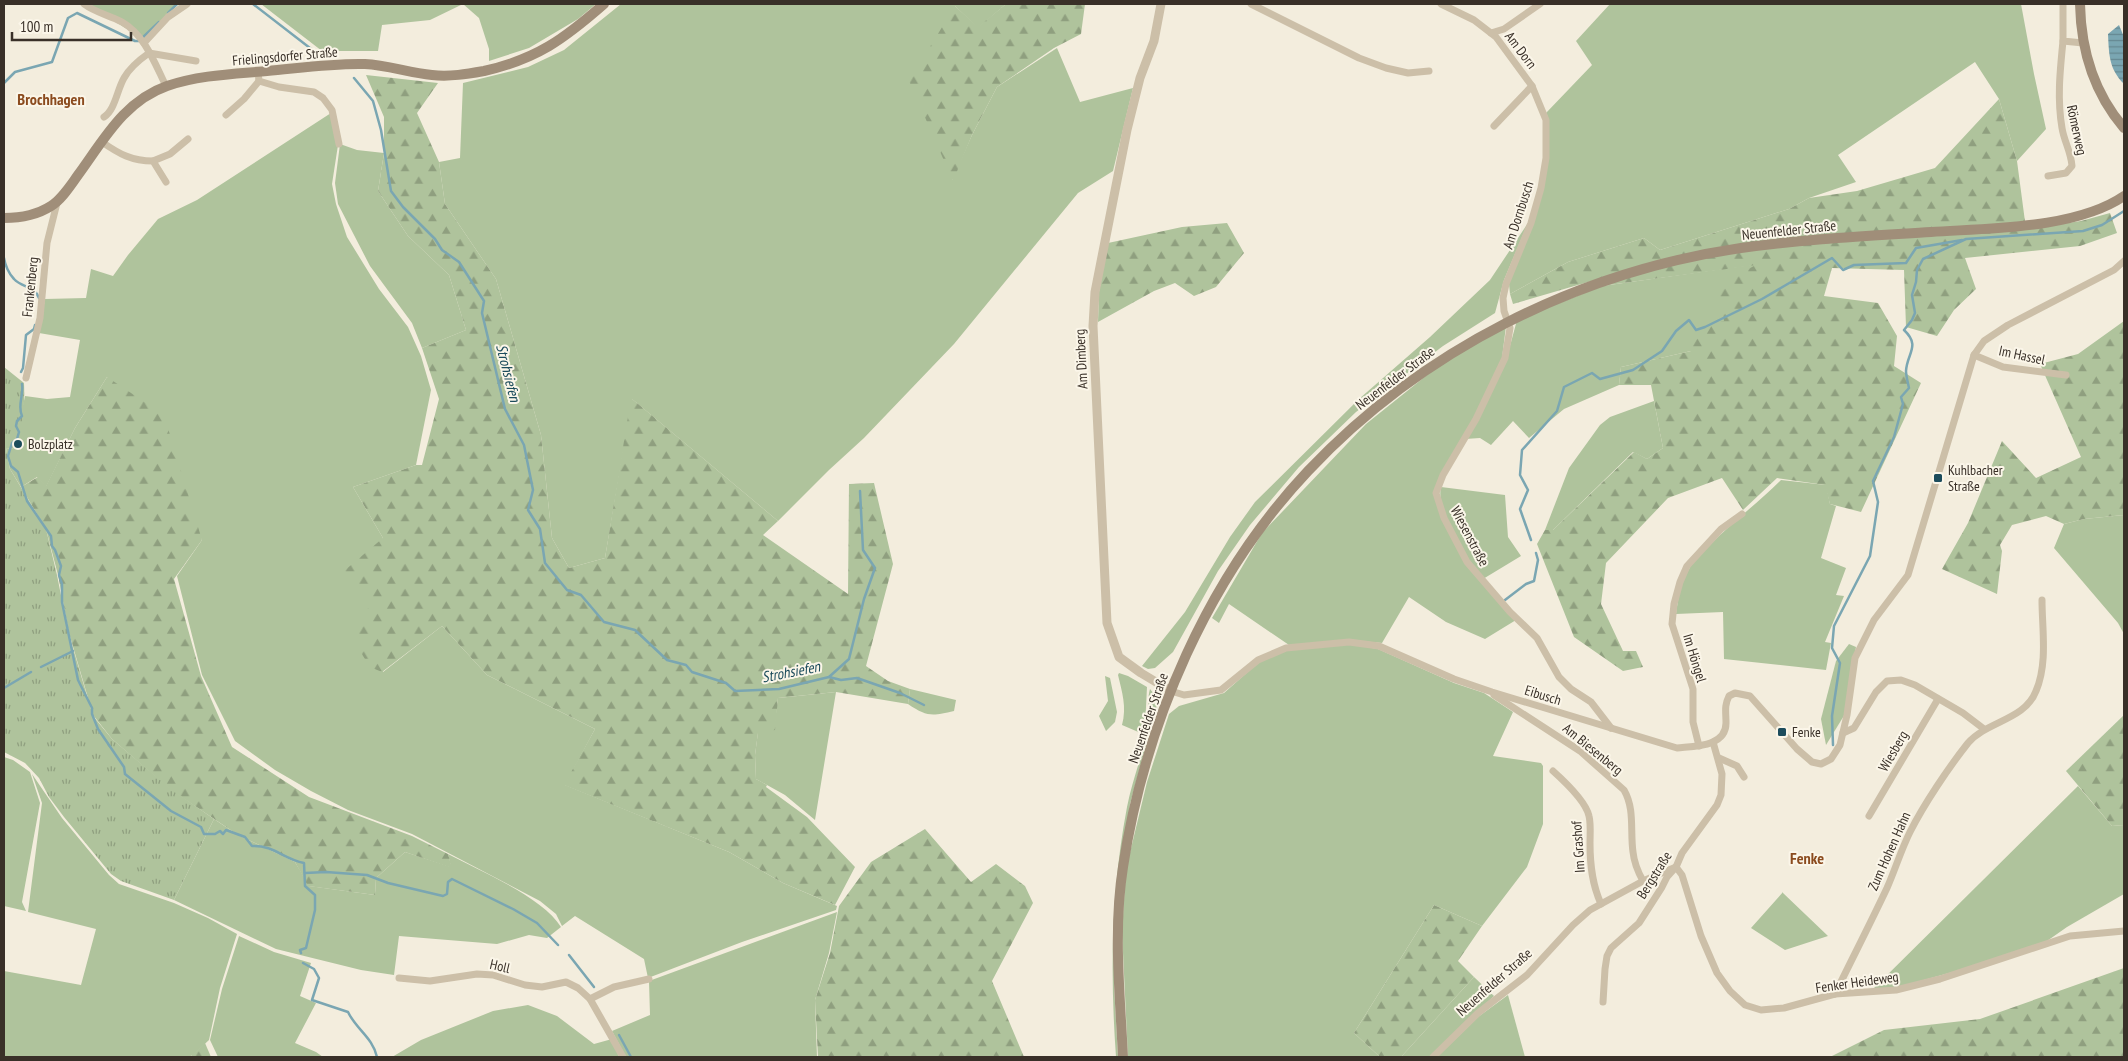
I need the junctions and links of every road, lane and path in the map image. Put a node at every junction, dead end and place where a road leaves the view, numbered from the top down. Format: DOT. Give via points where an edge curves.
graph roads {
  1 [pos="84,4"];
  2 [pos="187,4"];
  3 [pos="604,4"];
  4 [pos="1161,4"];
  5 [pos="1251,4"];
  6 [pos="1441,4"];
  7 [pos="1540,4"];
  8 [pos="2063,4"];
  9 [pos="2080,4"];
  10 [pos="1491,33"];
  11 [pos="2063,41"];
  12 [pos="144,43"];
  13 [pos="2083,43"];
  14 [pos="149,53"];
  15 [pos="196,61"];
  16 [pos="1429,71"];
  17 [pos="259,76"];
  18 [pos="166,86"];
  19 [pos="1532,86"];
  20 [pos="226,115"];
  21 [pos="104,117"];
  22 [pos="1494,126"];
  23 [pos="2124,128"];
  24 [pos="188,139"];
  25 [pos="102,142"];
  26 [pos="339,144"];
  27 [pos="153,161"];
  28 [pos="2048,176"];
  29 [pos="166,182"];
  30 [pos="2124,196"];
  31 [pos="58,200"];
  32 [pos="4,218"];
  33 [pos="2124,261"];
  34 [pos="1508,321"];
  35 [pos="1974,355"];
  36 [pos="2066,376"];
  37 [pos="26,378"];
  38 [pos="1742,514"];
  39 [pos="2042,600"];
  40 [pos="1171,690"];
  41 [pos="1492,692"];
  42 [pos="1938,699"];
  43 [pos="1612,728"];
  44 [pos="1984,729"];
  45 [pos="1843,733"];
  46 [pos="1713,742"];
  47 [pos="1699,746"];
  48 [pos="1719,758"];
  49 [pos="1553,771"];
  50 [pos="1744,777"];
  51 [pos="1869,816"];
  52 [pos="1676,867"];
  53 [pos="1643,881"];
  54 [pos="1602,904"];
  55 [pos="2124,931"];
  56 [pos="399,978"];
  57 [pos="649,980"];
  58 [pos="1835,994"];
  59 [pos="590,999"];
  60 [pos="1603,1002"];
  61 [pos="622,1057"];
  62 [pos="1123,1057"];
  63 [pos="1433,1057"];
  1 -- 12 [label="street" via="124,23"];
  2 -- 12 [label="street" via="168,17"];
  3 -- 17 [label="main road, Frielingsdorfer Straße" via="544,50 516,62 473,73 434,76 365,64"];
  4 -- 40 [label="street, Am Dimberg" via="1157,30 1140,78 1123,148 1095,292 1093,326 1107,622 1119,657"];
  5 -- 16 [label="street" via="1377,65 1408,74"];
  6 -- 10 [label="street, Am Dorn" via="1474,20"];
  7 -- 10 [label="street" via="1504,29"];
  8 -- 11 [label="street"];
  9 -- 13 [label="main road"];
  10 -- 19 [label="street, Am Dorn"];
  11 -- 13 [label="street"];
  11 -- 28 [label="street, Römerweg" via="2058,97 2072,166 2066,173"];
  12 -- 14 [label="street"];
  13 -- 23 [label="main road" via="2104,102"];
  14 -- 15 [label="street"];
  14 -- 18 [label="street"];
  14 -- 21 [label="street" via="134,63"];
  17 -- 18 [label="main road, Frielingsdorfer Straße" via="191,79"];
  17 -- 20 [label="street" via="244,99"];
  17 -- 26 [label="street" via="279,87 314,92 323,98 332,110"];
  18 -- 25 [label="main road, Frielingsdorfer Straße" via="132,106"];
  19 -- 22 [label="street, Am Dorn"];
  19 -- 34 [label="street, Am Dornbusch" via="1546,120 1546,158 1531,223 1506,284 1503,298"];
  24 -- 27 [label="street" via="170,154"];
  25 -- 27 [label="street" via="126,158"];
  25 -- 31 [label="main road, Frielingsdorfer Straße"];
  27 -- 29 [label="street"];
  30 -- 34 [label="main road, Neuenfelder Straße" via="2110,206 2072,219 1743,248 1675,260 1556,298"];
  31 -- 32 [label="main road, Frielingsdorfer Straße" via="32,215"];
  31 -- 37 [label="street, Frankenberg" via="47,243 40,318"];
  33 -- 35 [label="street" via="2114,270 2008,325 1984,341"];
  34 -- 40 [label="main road, Neuenfelder Straße" via="1451,353 1362,419 1307,472 1234,567"];
  34 -- 43 [label="street, Wiesenstraße" via="1510,328 1505,358 1436,493 1444,518 1467,562 1504,606 1537,638 1559,677 1591,702"];
  35 -- 36 [label="street, Im Hassel" via="2003,367"];
  35 -- 45 [label="street" via="1908,575 1874,620 1855,658"];
  38 -- 47 [label="street, Im Höngel" via="1721,529 1687,566 1674,604 1672,624 1693,689 1693,722"];
  39 -- 44 [label="street, Zum Hohen Hahn" via="2042,671 2036,692 2018,712"];
  40 -- 41 [label="street, Eibusch" via="1184,695 1221,690 1258,660 1286,648 1349,642 1379,646"];
  40 -- 62 [label="main road, Neuenfelder Straße" via="1142,779 1123,868 1117,947"];
  41 -- 43 [label="street, Eibusch"];
  41 -- 53 [label="street, Am Biesenberg" via="1580,750 1624,790 1629,798 1633,853"];
  42 -- 44 [label="street"];
  42 -- 45 [label="street" via="1901,680 1887,681 1876,692 1854,728"];
  42 -- 51 [label="street, Wiesberg"];
  43 -- 47 [label="street, Eibusch" via="1678,748"];
  44 -- 58 [label="street, Zum Hohen Hahn" via="1969,742 1921,811"];
  45 -- 46 [label="street" via="1832,759 1821,764 1812,762 1797,750 1750,696 1735,693 1729,696 1725,705 1724,732"];
  46 -- 47 [label="street, Eibusch"];
  46 -- 48 [label="street, Bergstraße"];
  48 -- 50 [label="street" via="1737,766"];
  48 -- 52 [label="street, Bergstraße" via="1721,795"];
  49 -- 54 [label="street, Im Grashof" via="1590,817 1590,865"];
  52 -- 53 [label="street, Neuenfelder Straße"];
  52 -- 58 [label="street, Fenker Heideweg" via="1682,875 1712,965 1730,991 1745,1005 1761,1010 1784,1008"];
  52 -- 60 [label="street, Bergstraße" via="1666,877 1639,923 1611,948 1607,956"];
  53 -- 54 [label="street, Neuenfelder Straße"];
  54 -- 63 [label="street, Neuenfelder Straße" via="1573,925 1527,975 1478,1013"];
  55 -- 58 [label="street, Fenker Heideweg" via="2070,936 1940,979 1896,990"];
  56 -- 59 [label="street, Holl" via="430,981 477,974 542,987 566,982"];
  57 -- 59 [label="street" via="614,988"];
  59 -- 61 [label="street, Holl"];
}
